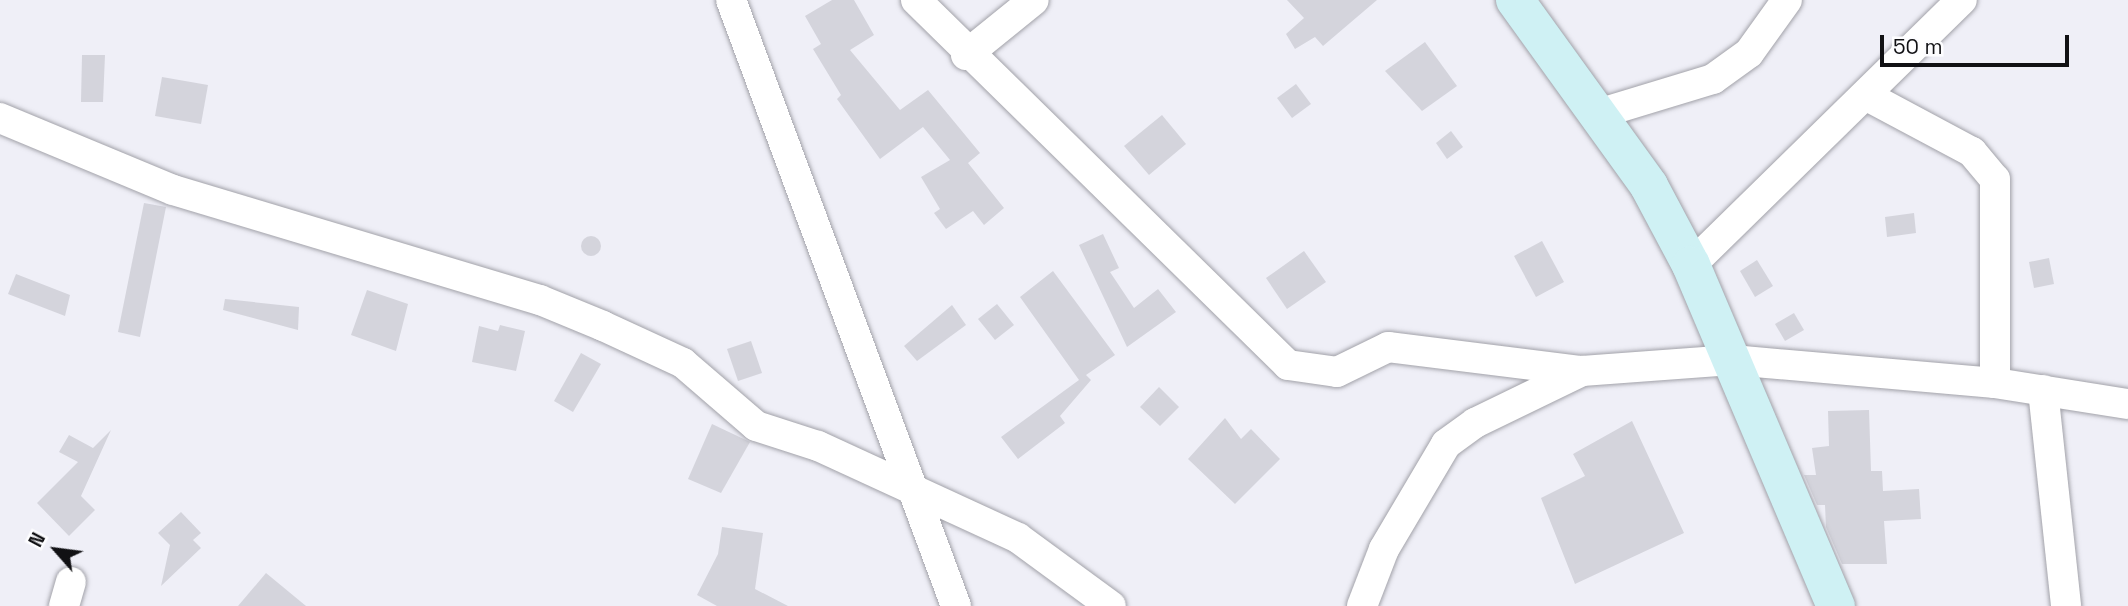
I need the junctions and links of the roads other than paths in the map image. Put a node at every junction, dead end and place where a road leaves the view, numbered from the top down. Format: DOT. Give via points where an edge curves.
graph roads {
  1 [pos="730,0"];
  2 [pos="916,0"];
  3 [pos="1034,0"];
  4 [pos="1515,0"];
  5 [pos="1787,0"];
  6 [pos="1962,0"];
  7 [pos="966,55"];
  8 [pos="1869,97"];
  9 [pos="1601,113"];
  10 [pos="0,118"];
  11 [pos="1691,265"];
  12 [pos="1732,360"];
  13 [pos="1582,371"];
  14 [pos="1995,383"];
  15 [pos="2043,390"];
  16 [pos="2128,404"];
  17 [pos="913,487"];
  18 [pos="956,606"];
  19 [pos="1111,606"];
  20 [pos="1362,606"];
  21 [pos="1836,606"];
  22 [pos="2066,606"];
  1 -- 17 [label="street"];
  2 -- 7 [label="street"];
  3 -- 7 [label="street"];
  4 -- 9 [label="street"];
  5 -- 9 [label="street" via="1749,53 1713,79"];
  6 -- 8 [label="street"];
  7 -- 13 [label="street" via="1288,365 1337,372 1388,347"];
  8 -- 11 [label="street"];
  8 -- 14 [label="street" via="1972,152 1995,179"];
  9 -- 11 [label="street"];
  10 -- 17 [label="street" via="173,190 552,305 683,363 756,426"];
  11 -- 12 [label="street"];
  12 -- 13 [label="street"];
  12 -- 14 [label="street"];
  12 -- 21 [label="street"];
  13 -- 20 [label="street" via="1475,423 1446,444 1389,538"];
  14 -- 15 [label="street"];
  15 -- 16 [label="street"];
  15 -- 22 [label="street"];
  17 -- 18 [label="street"];
  17 -- 19 [label="street" via="1018,538"];
}
